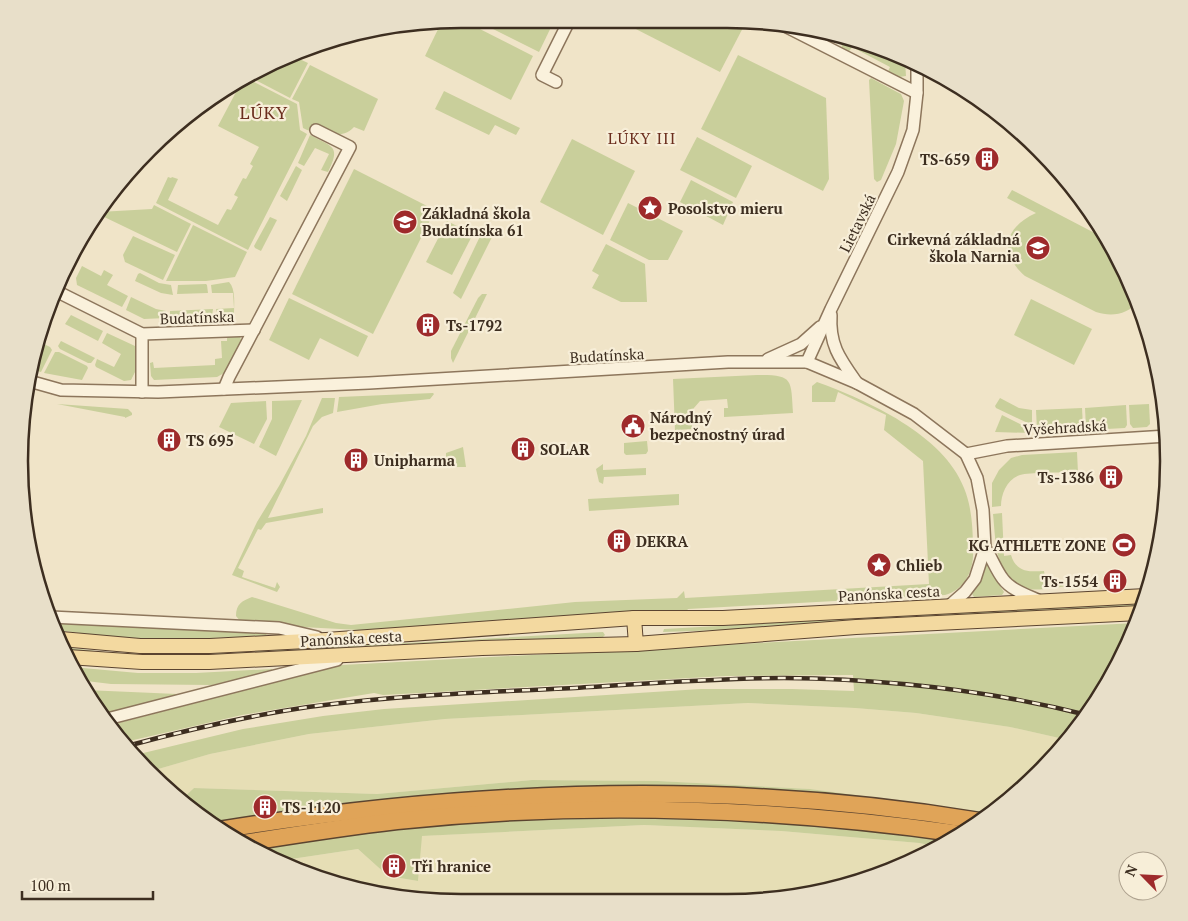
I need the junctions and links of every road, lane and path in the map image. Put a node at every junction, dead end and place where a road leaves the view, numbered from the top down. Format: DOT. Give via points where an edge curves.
graph roads {
  1 [pos="566,28"];
  2 [pos="801,34"];
  3 [pos="917,71"];
  4 [pos="556,82"];
  5 [pos="917,93"];
  6 [pos="316,130"];
  7 [pos="61,293"];
  8 [pos="831,309"];
  9 [pos="824,324"];
  10 [pos="254,330"];
  11 [pos="142,334"];
  12 [pos="760,362"];
  13 [pos="807,362"];
  14 [pos="35,383"];
  15 [pos="857,383"];
  16 [pos="224,389"];
  17 [pos="142,392"];
  18 [pos="1160,436"];
  19 [pos="966,454"];
  20 [pos="985,548"];
  21 [pos="1139,596"];
  22 [pos="1040,601"];
  23 [pos="949,606"];
  24 [pos="1133,613"];
  25 [pos="57,617"];
  26 [pos="634,618"];
  27 [pos="66,640"];
  28 [pos="326,640"];
  29 [pos="636,644"];
  30 [pos="357,654"];
  31 [pos="75,657"];
  32 [pos="112,718"];
  33 [pos="970,820"];
  34 [pos="232,828"];
  35 [pos="948,832"];
  36 [pos="255,841"];
  1 -- 4 [label="street" via="542,75"];
  2 -- 5 [label="street"];
  3 -- 5 [label="street, Lietavská"];
  5 -- 8 [label="street, Lietavská" via="914,130 898,172"];
  6 -- 10 [label="street, Budatínska" via="350,147"];
  7 -- 11 [label="street, Budatínska"];
  8 -- 9 [label="street, Lietavská"];
  8 -- 15 [label="street" via="830,324 836,352"];
  9 -- 12 [label="street" via="801,344"];
  9 -- 13 [label="street, Lietavská"];
  10 -- 11 [label="street, Budatínska"];
  10 -- 16 [label="street, Budatínska"];
  11 -- 17 [label="street, Budatínska"];
  12 -- 13 [label="street, Budatínska"];
  12 -- 16 [label="street, Budatínska"];
  13 -- 15 [label="street, Budatínska"];
  14 -- 17 [label="street, Budatínska" via="61,390"];
  15 -- 19 [label="street, Budatínska" via="914,414"];
  16 -- 17 [label="street, Budatínska"];
  18 -- 19 [label="street, Vyšehradská" via="1007,446"];
  19 -- 20 [label="street" via="977,478"];
  20 -- 22 [label="street" via="1009,586"];
  20 -- 23 [label="street" via="975,579"];
  21 -- 22 [label="main road, Panónska cesta"];
  22 -- 23 [label="main road, Panónska cesta"];
  23 -- 26 [label="main road, Panónska cesta" via="723,618"];
  24 -- 29 [label="main road, Panónska cesta" via="856,627"];
  25 -- 28 [label="street, Panónska cesta" via="279,628"];
  26 -- 28 [label="main road, Panónska cesta"];
  26 -- 29 [label="main road"];
  27 -- 28 [label="main road, Panónska cesta" via="131,646"];
  29 -- 30 [label="main road, Panónska cesta"];
  30 -- 31 [label="main road, Panónska cesta" via="200,662"];
  30 -- 32 [label="street"];
  33 -- 34 [label="highway" via="870,806 783,799 586,794 397,805"];
  35 -- 36 [label="highway" via="771,814 584,810 398,821"];
}
